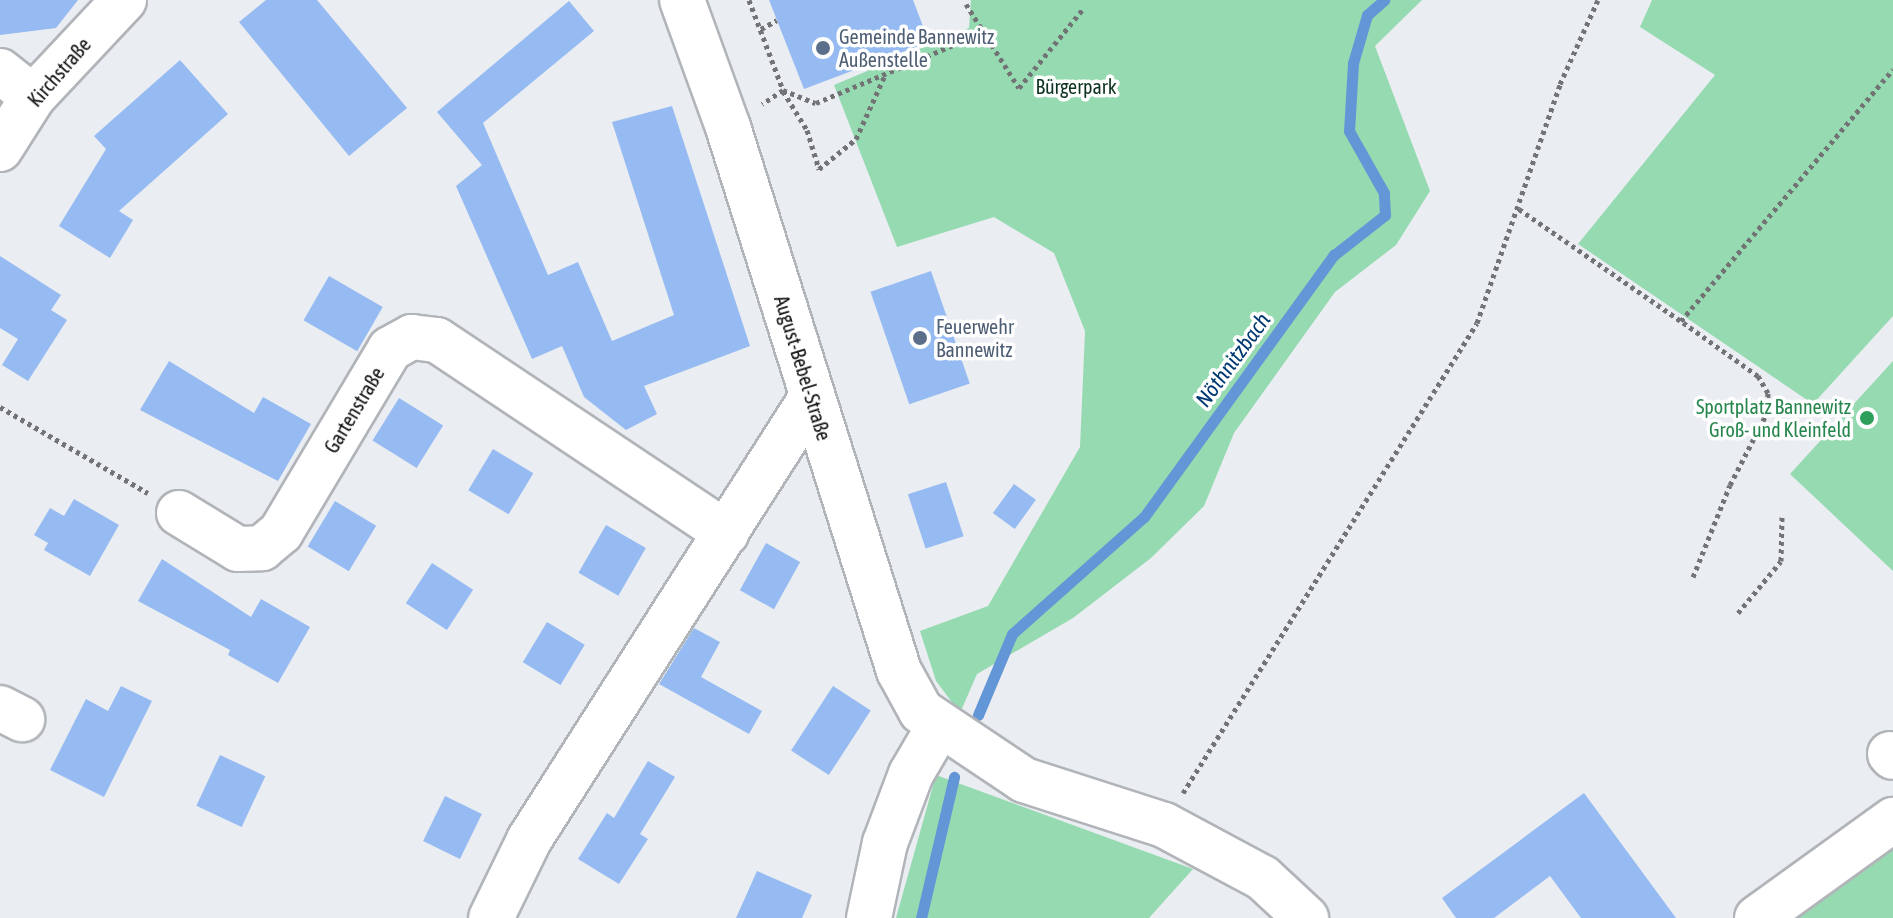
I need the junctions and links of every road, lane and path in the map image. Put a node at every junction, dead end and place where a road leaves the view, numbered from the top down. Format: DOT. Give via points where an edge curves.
graph roads {
  1 [pos="124,0"];
  2 [pos="682,0"];
  3 [pos="749,0"];
  4 [pos="1598,0"];
  5 [pos="966,4"];
  6 [pos="1083,9"];
  7 [pos="777,20"];
  8 [pos="761,29"];
  9 [pos="984,32"];
  10 [pos="1893,69"];
  11 [pos="885,75"];
  12 [pos="17,84"];
  13 [pos="783,90"];
  14 [pos="728,127"];
  15 [pos="0,149"];
  16 [pos="1519,209"];
  17 [pos="1681,321"];
  18 [pos="812,397"];
  19 [pos="0,407"];
  20 [pos="179,513"];
  21 [pos="1782,517"];
  22 [pos="726,533"];
  23 [pos="1693,577"];
  24 [pos="1738,613"];
  25 [pos="939,726"];
  26 [pos="1893,820"];
  27 [pos="1164,825"];
  28 [pos="491,918"];
  29 [pos="869,918"];
  30 [pos="1306,918"];
  31 [pos="1757,918"];
  1 -- 12 [label="street, Kirchstraße"];
  2 -- 14 [label="street, August-Bebel-Straße"];
  3 -- 8 [label="path"];
  4 -- 16 [label="path" via="1560,84"];
  5 -- 9 [label="path"];
  6 -- 9 [label="path" via="1019,88"];
  7 -- 8 [label="path"];
  8 -- 13 [label="path"];
  9 -- 11 [label="path"];
  10 -- 17 [label="path"];
  11 -- 13 [label="path" via="816,103"];
  11 -- 13 [label="path" via="856,139 819,169 807,130"];
  12 -- 15 [label="street, Kirchstraße"];
  13 -- 14 [label="path"];
  14 -- 18 [label="street, August-Bebel-Straße"];
  16 -- 17 [label="path"];
  16 -- 27 [label="path" via="1477,323"];
  17 -- 23 [label="path" via="1758,376 1768,393 1767,413 1730,485"];
  18 -- 22 [label="street"];
  18 -- 25 [label="street, August-Bebel-Straße" via="899,671 921,711"];
  19 -- 20 [label="path"];
  20 -- 22 [label="street, Gartenstraße" via="238,549 262,548 281,532 390,349 412,337 437,340"];
  21 -- 24 [label="path" via="1781,561"];
  22 -- 28 [label="street" via="529,840"];
  25 -- 27 [label="street, August-Bebel-Straße" via="1024,780"];
  25 -- 29 [label="street" via="911,774 885,843"];
  26 -- 31 [label="street"];
  27 -- 30 [label="street, August-Bebel-Straße" via="1263,878"];
}
